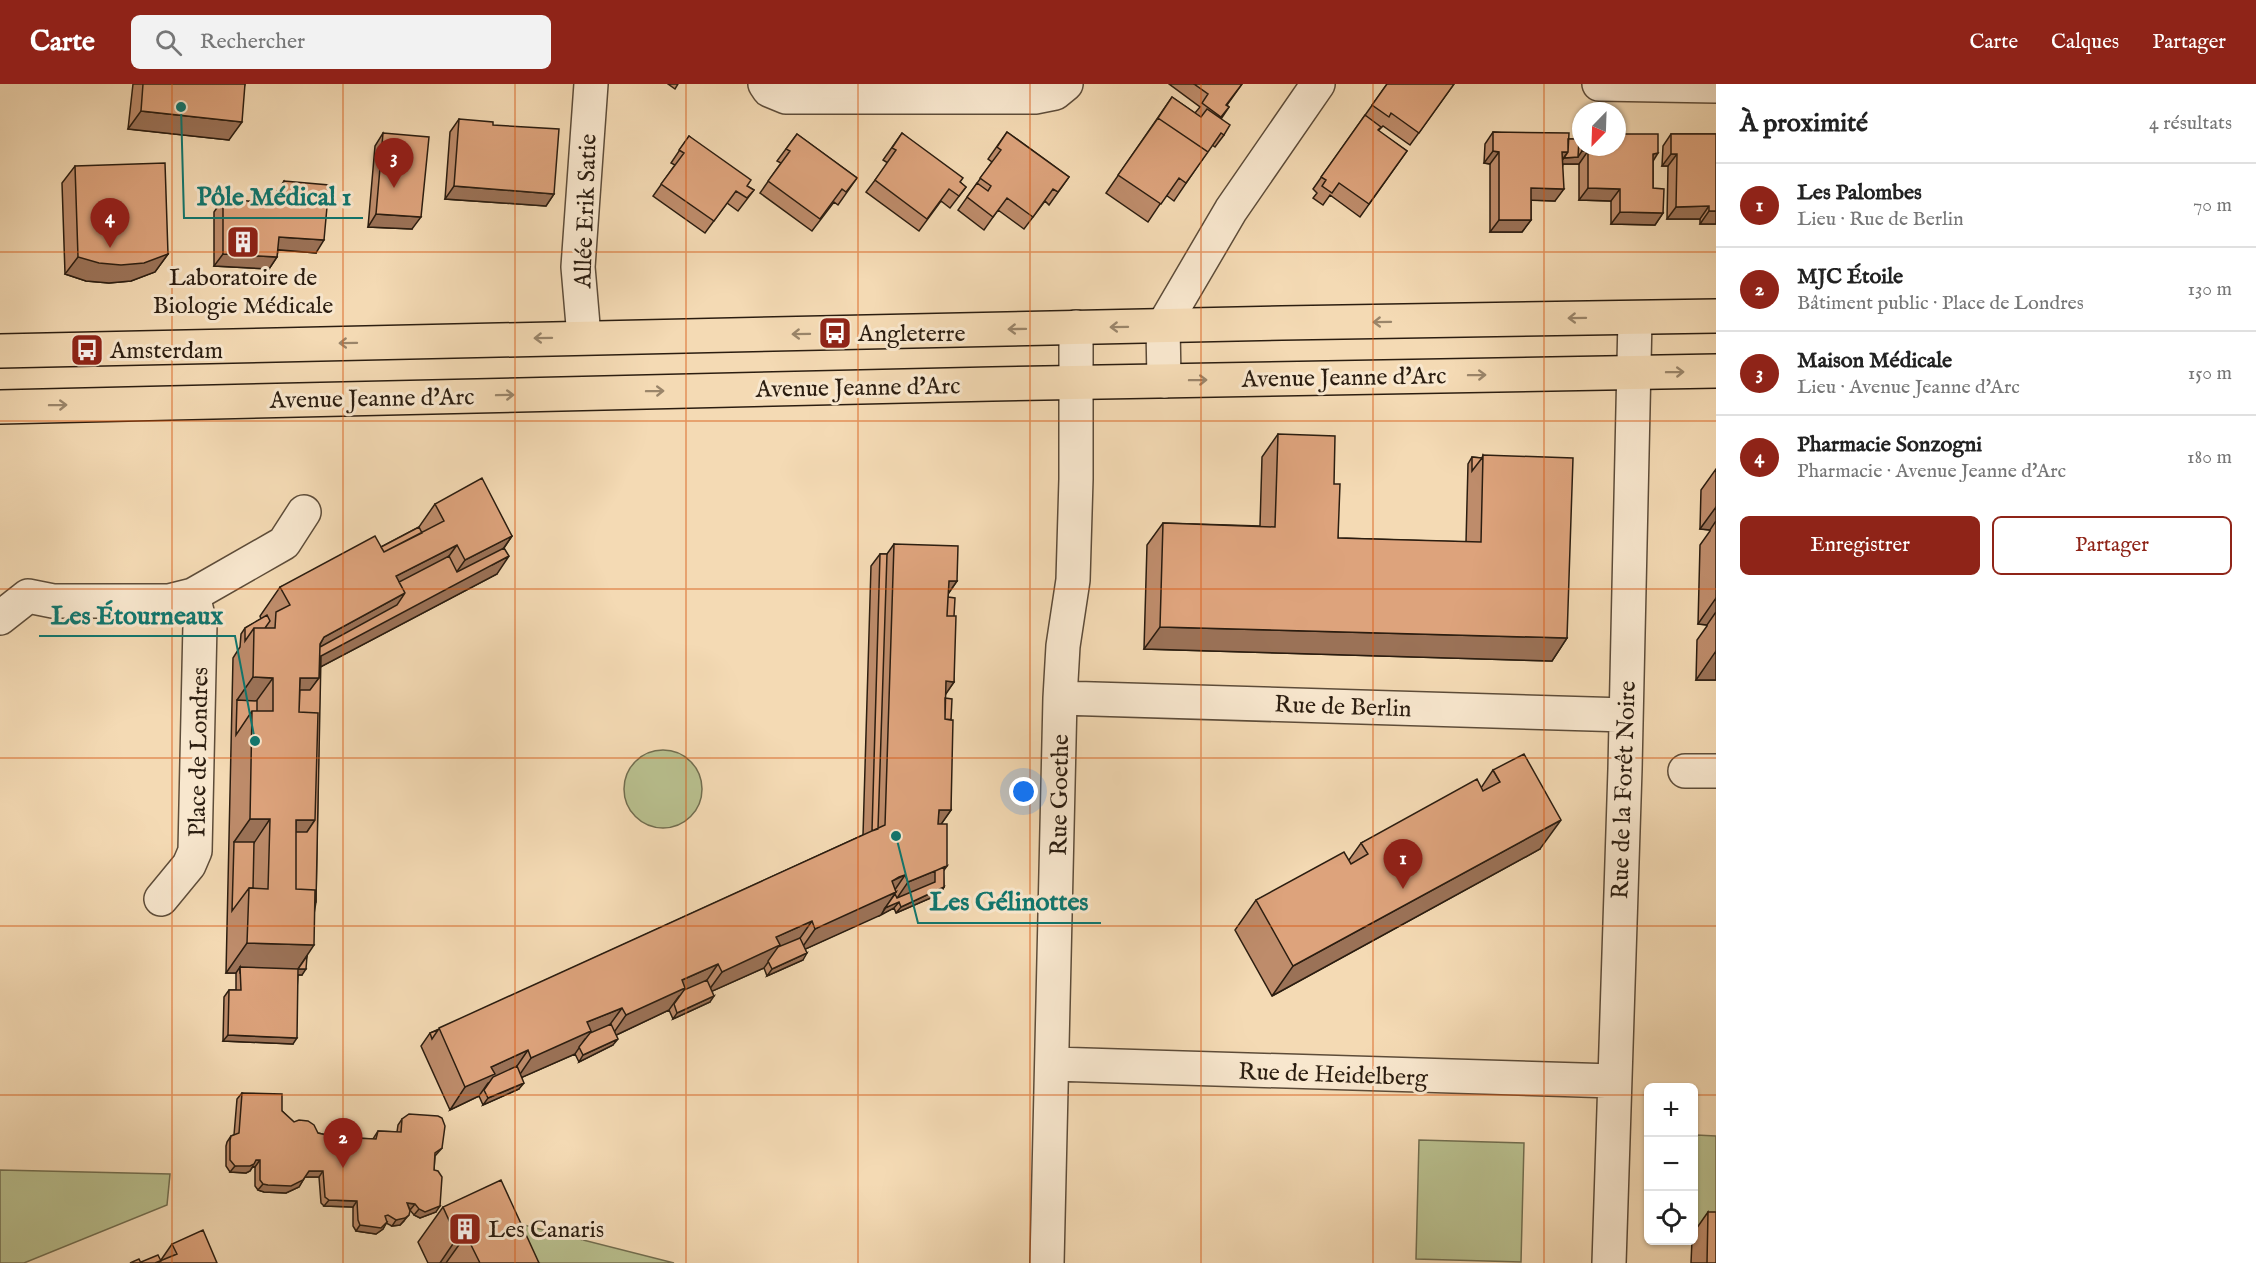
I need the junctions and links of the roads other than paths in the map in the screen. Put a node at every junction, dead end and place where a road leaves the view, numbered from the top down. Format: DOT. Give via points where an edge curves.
graph roads {
  1 [pos="591,84"];
  2 [pos="765,84"];
  3 [pos="1066,84"];
  4 [pos="1318,84"];
  5 [pos="1599,84"];
  6 [pos="1716,86"];
  7 [pos="1716,316"];
  8 [pos="1635,318"];
  9 [pos="1163,326"];
  10 [pos="1076,327"];
  11 [pos="584,337"];
  12 [pos="0,351"];
  13 [pos="1716,371"];
  14 [pos="1634,372"];
  15 [pos="1164,381"];
  16 [pos="1077,382"];
  17 [pos="0,407"];
  18 [pos="304,512"];
  19 [pos="193,595"];
  20 [pos="0,618"];
  21 [pos="1060,698"];
  22 [pos="1626,715"];
  23 [pos="162,899"];
  24 [pos="1053,1065"];
  25 [pos="1614,1081"];
  26 [pos="1047,1263"];
  27 [pos="1609,1263"];
  1 -- 11 [label="street, Allée Erik Satie" via="578,267"];
  2 -- 3 [label="street" via="786,97 1035,97 1055,93"];
  4 -- 9 [label="street" via="1231,210"];
  5 -- 6 [label="street"];
  7 -- 8 [label="main road"];
  8 -- 9 [label="main road, one-way"];
  8 -- 14 [label="street, Rue de la Forêt Noire"];
  9 -- 10 [label="main road, one-way"];
  9 -- 15 [label="street"];
  10 -- 11 [label="main road, one-way"];
  10 -- 16 [label="street, Rue Goethe"];
  11 -- 12 [label="main road, one-way"];
  14 -- 13 [label="main road, Avenue Jeanne d'Arc, one-way"];
  15 -- 14 [label="main road, Avenue Jeanne d'Arc, one-way"];
  14 -- 22 [label="street, Rue de la Forêt Noire"];
  15 -- 16 [label="main road, Avenue Jeanne d'Arc"];
  17 -- 16 [label="main road, Avenue Jeanne d'Arc, one-way"];
  16 -- 21 [label="street, Rue Goethe" via="1073,580"];
  18 -- 19 [label="street" via="284,543"];
  19 -- 20 [label="street" via="169,601 53,601 28,596"];
  19 -- 23 [label="street, Place de Londres" via="200,624 195,851"];
  21 -- 22 [label="street, Rue de Berlin"];
  21 -- 24 [label="street, Rue Goethe"];
  22 -- 25 [label="street, Rue de la Forêt Noire"];
  24 -- 25 [label="street, Rue de Heidelberg"];
  24 -- 26 [label="street, Rue Goethe"];
  25 -- 27 [label="street, Rue de la Forêt Noire"];
}
